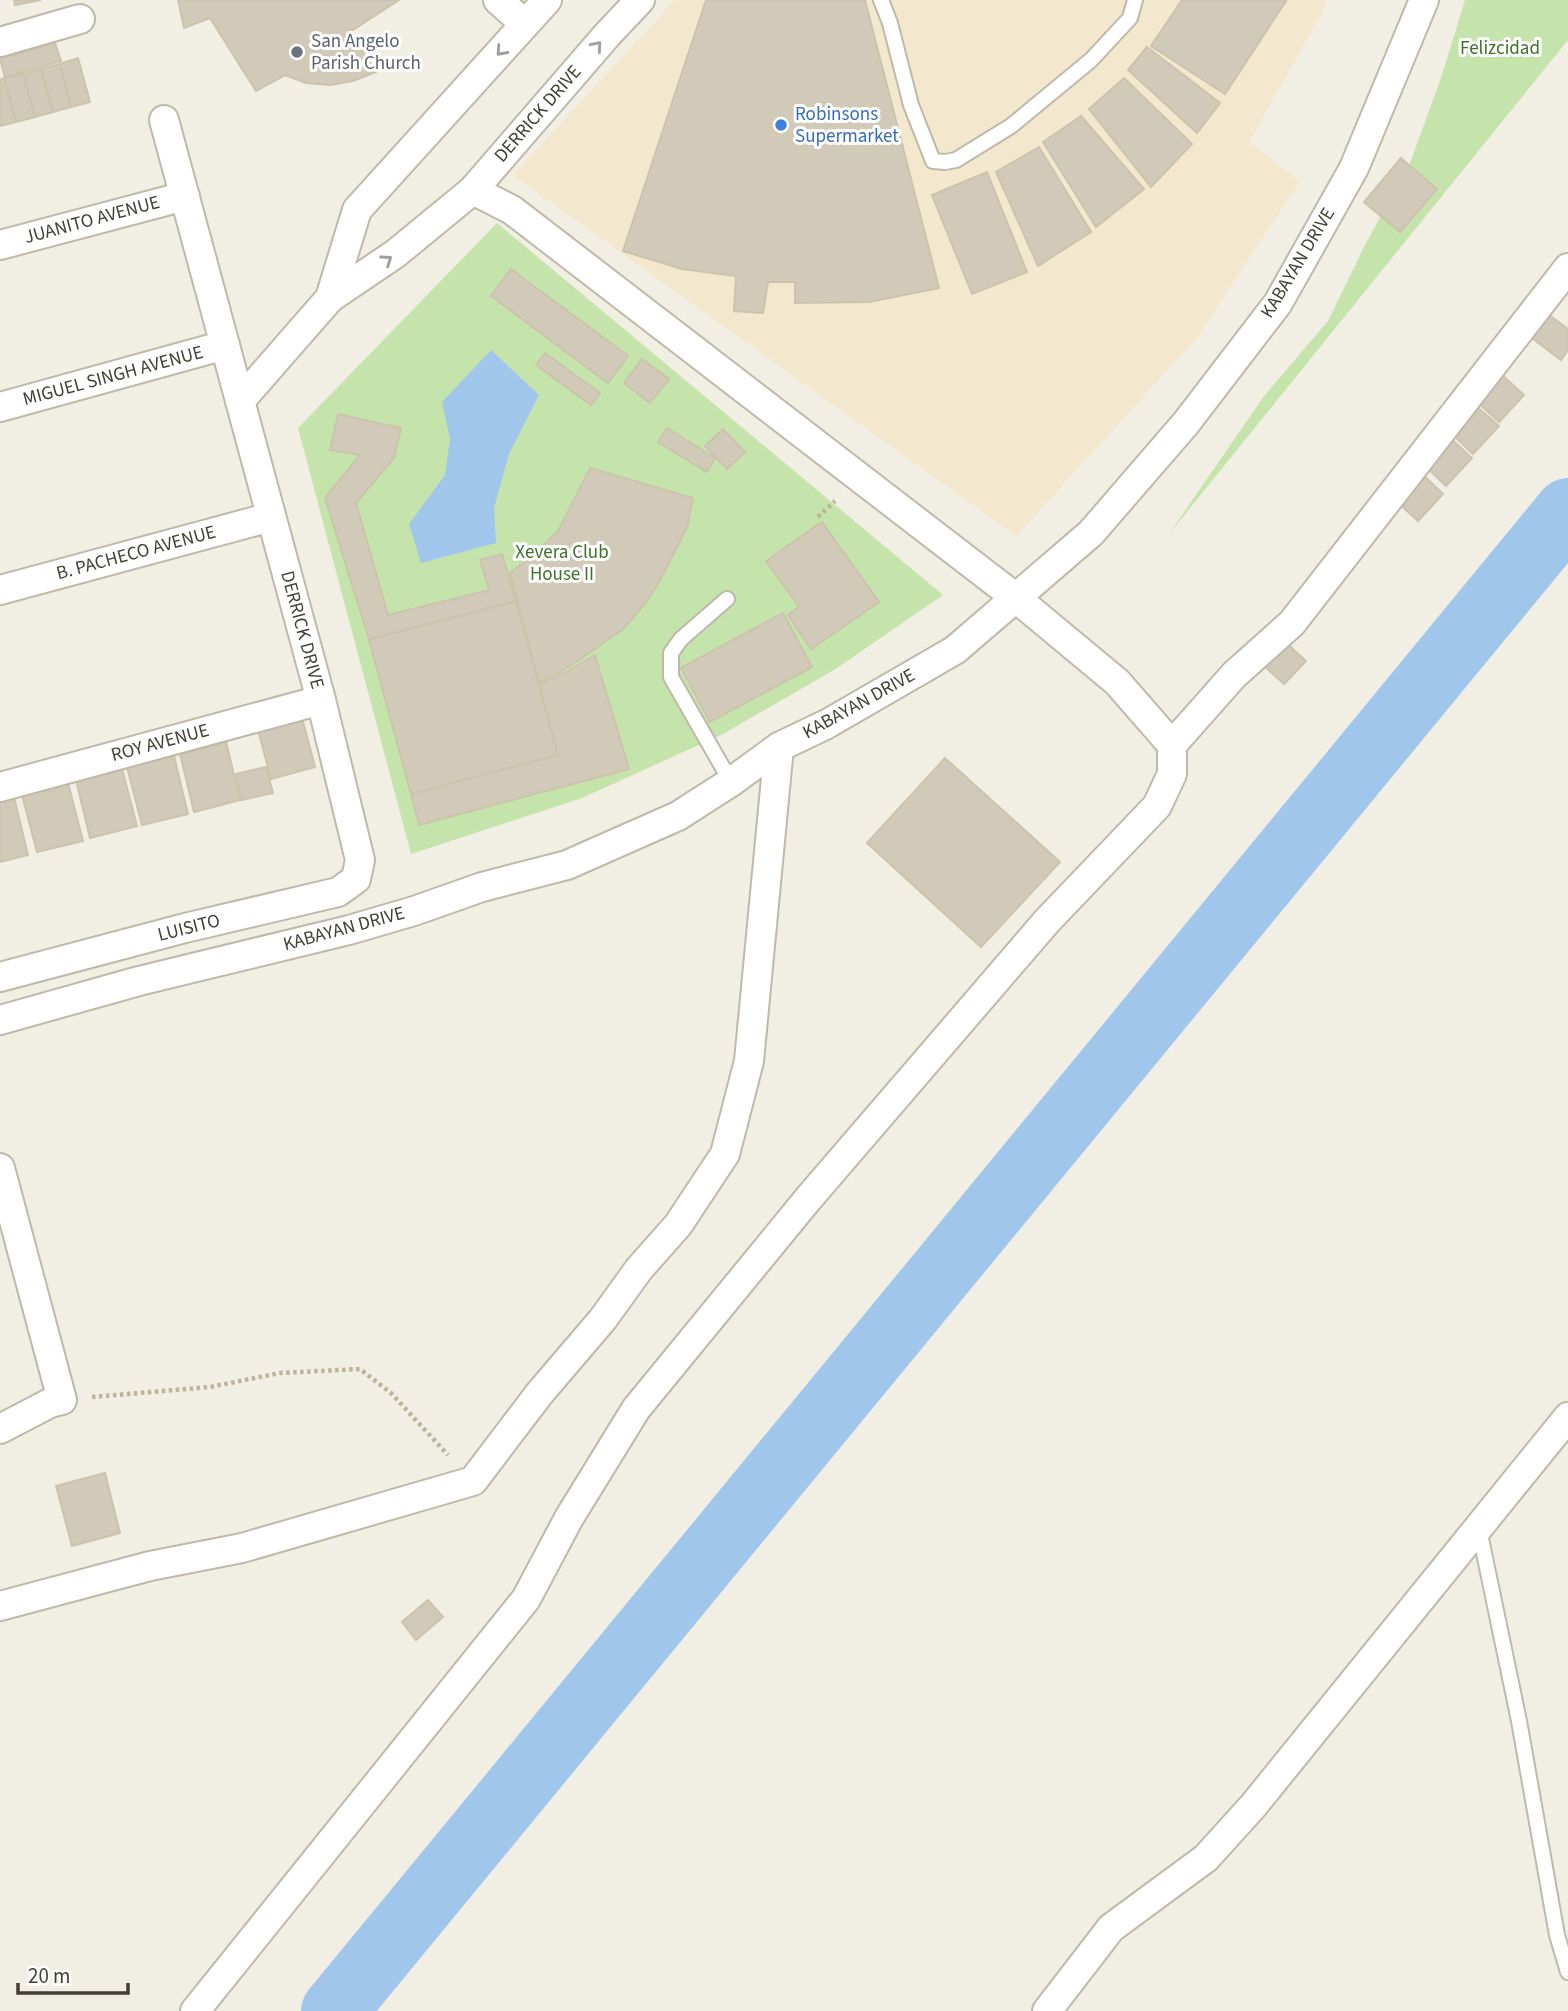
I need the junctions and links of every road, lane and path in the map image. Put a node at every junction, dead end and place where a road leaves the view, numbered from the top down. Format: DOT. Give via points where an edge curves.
graph roads {
  1 [pos="498,0"];
  2 [pos="547,0"];
  3 [pos="640,0"];
  4 [pos="881,0"];
  5 [pos="1135,0"];
  6 [pos="1424,0"];
  7 [pos="80,19"];
  8 [pos="525,24"];
  9 [pos="0,42"];
  10 [pos="164,120"];
  11 [pos="473,190"];
  12 [pos="185,196"];
  13 [pos="0,245"];
  14 [pos="1568,268"];
  15 [pos="330,298"];
  16 [pos="225,345"];
  17 [pos="240,401"];
  18 [pos="0,407"];
  19 [pos="271,517"];
  20 [pos="0,590"];
  21 [pos="1016,597"];
  22 [pos="727,599"];
  23 [pos="321,700"];
  24 [pos="1172,745"];
  25 [pos="779,747"];
  26 [pos="731,782"];
  27 [pos="0,787"];
  28 [pos="360,860"];
  29 [pos="0,977"];
  30 [pos="0,1020"];
  31 [pos="0,1168"];
  32 [pos="62,1400"];
  33 [pos="1568,1417"];
  34 [pos="0,1429"];
  35 [pos="473,1481"];
  36 [pos="1479,1527"];
  37 [pos="0,1606"];
  38 [pos="1568,1972"];
  39 [pos="195,2011"];
  40 [pos="1047,2011"];
  1 -- 8 [label="street"];
  2 -- 8 [label="street, DERRICK DRIVE"];
  11 -- 3 [label="street, DERRICK DRIVE, one-way"];
  4 -- 5 [label="lane" via="911,105 933,160 945,162 957,160 1011,126 1091,60 1130,18"];
  6 -- 21 [label="street, KABAYAN DRIVE" via="1354,168 1278,303 1186,423 1091,533"];
  7 -- 9 [label="street"];
  8 -- 15 [label="street, DERRICK DRIVE, one-way" via="357,210"];
  10 -- 12 [label="street, DERRICK DRIVE"];
  15 -- 11 [label="street, DERRICK DRIVE, one-way" via="395,254"];
  11 -- 21 [label="street" via="512,210"];
  12 -- 13 [label="street, JUANITO AVENUE"];
  12 -- 16 [label="street, DERRICK DRIVE"];
  14 -- 24 [label="street" via="1292,623 1234,675"];
  15 -- 17 [label="street, DERRICK DRIVE"];
  16 -- 17 [label="street, DERRICK DRIVE"];
  16 -- 18 [label="street, MIGUEL SINGH AVENUE"];
  17 -- 19 [label="street, DERRICK DRIVE"];
  19 -- 20 [label="street, B. PACHECO AVENUE"];
  19 -- 23 [label="street, DERRICK DRIVE"];
  21 -- 24 [label="street" via="1117,682"];
  21 -- 25 [label="street, KABAYAN DRIVE" via="955,650"];
  22 -- 26 [label="lane" via="681,639 671,653 671,677"];
  23 -- 27 [label="street, ROY AVENUE"];
  23 -- 28 [label="street, DERRICK DRIVE"];
  24 -- 39 [label="street" via="1172,774 1157,806 1030,942 808,1199 636,1409 526,1599"];
  25 -- 26 [label="street, KABAYAN DRIVE"];
  25 -- 35 [label="street" via="748,1061 725,1154 678,1225"];
  26 -- 30 [label="street, KABAYAN DRIVE" via="678,816 566,865 349,930"];
  28 -- 29 [label="street, LUISITO" via="356,879 338,892"];
  31 -- 32 [label="street"];
  32 -- 34 [label="street"];
  32 -- 35 [label="path" via="210,1387 280,1373 360,1368 391,1393"];
  33 -- 36 [label="street"];
  35 -- 37 [label="street" via="242,1548 150,1566"];
  36 -- 38 [label="lane" via="1557,1935"];
  36 -- 40 [label="street" via="1253,1806 1206,1858 1111,1928"];
}
